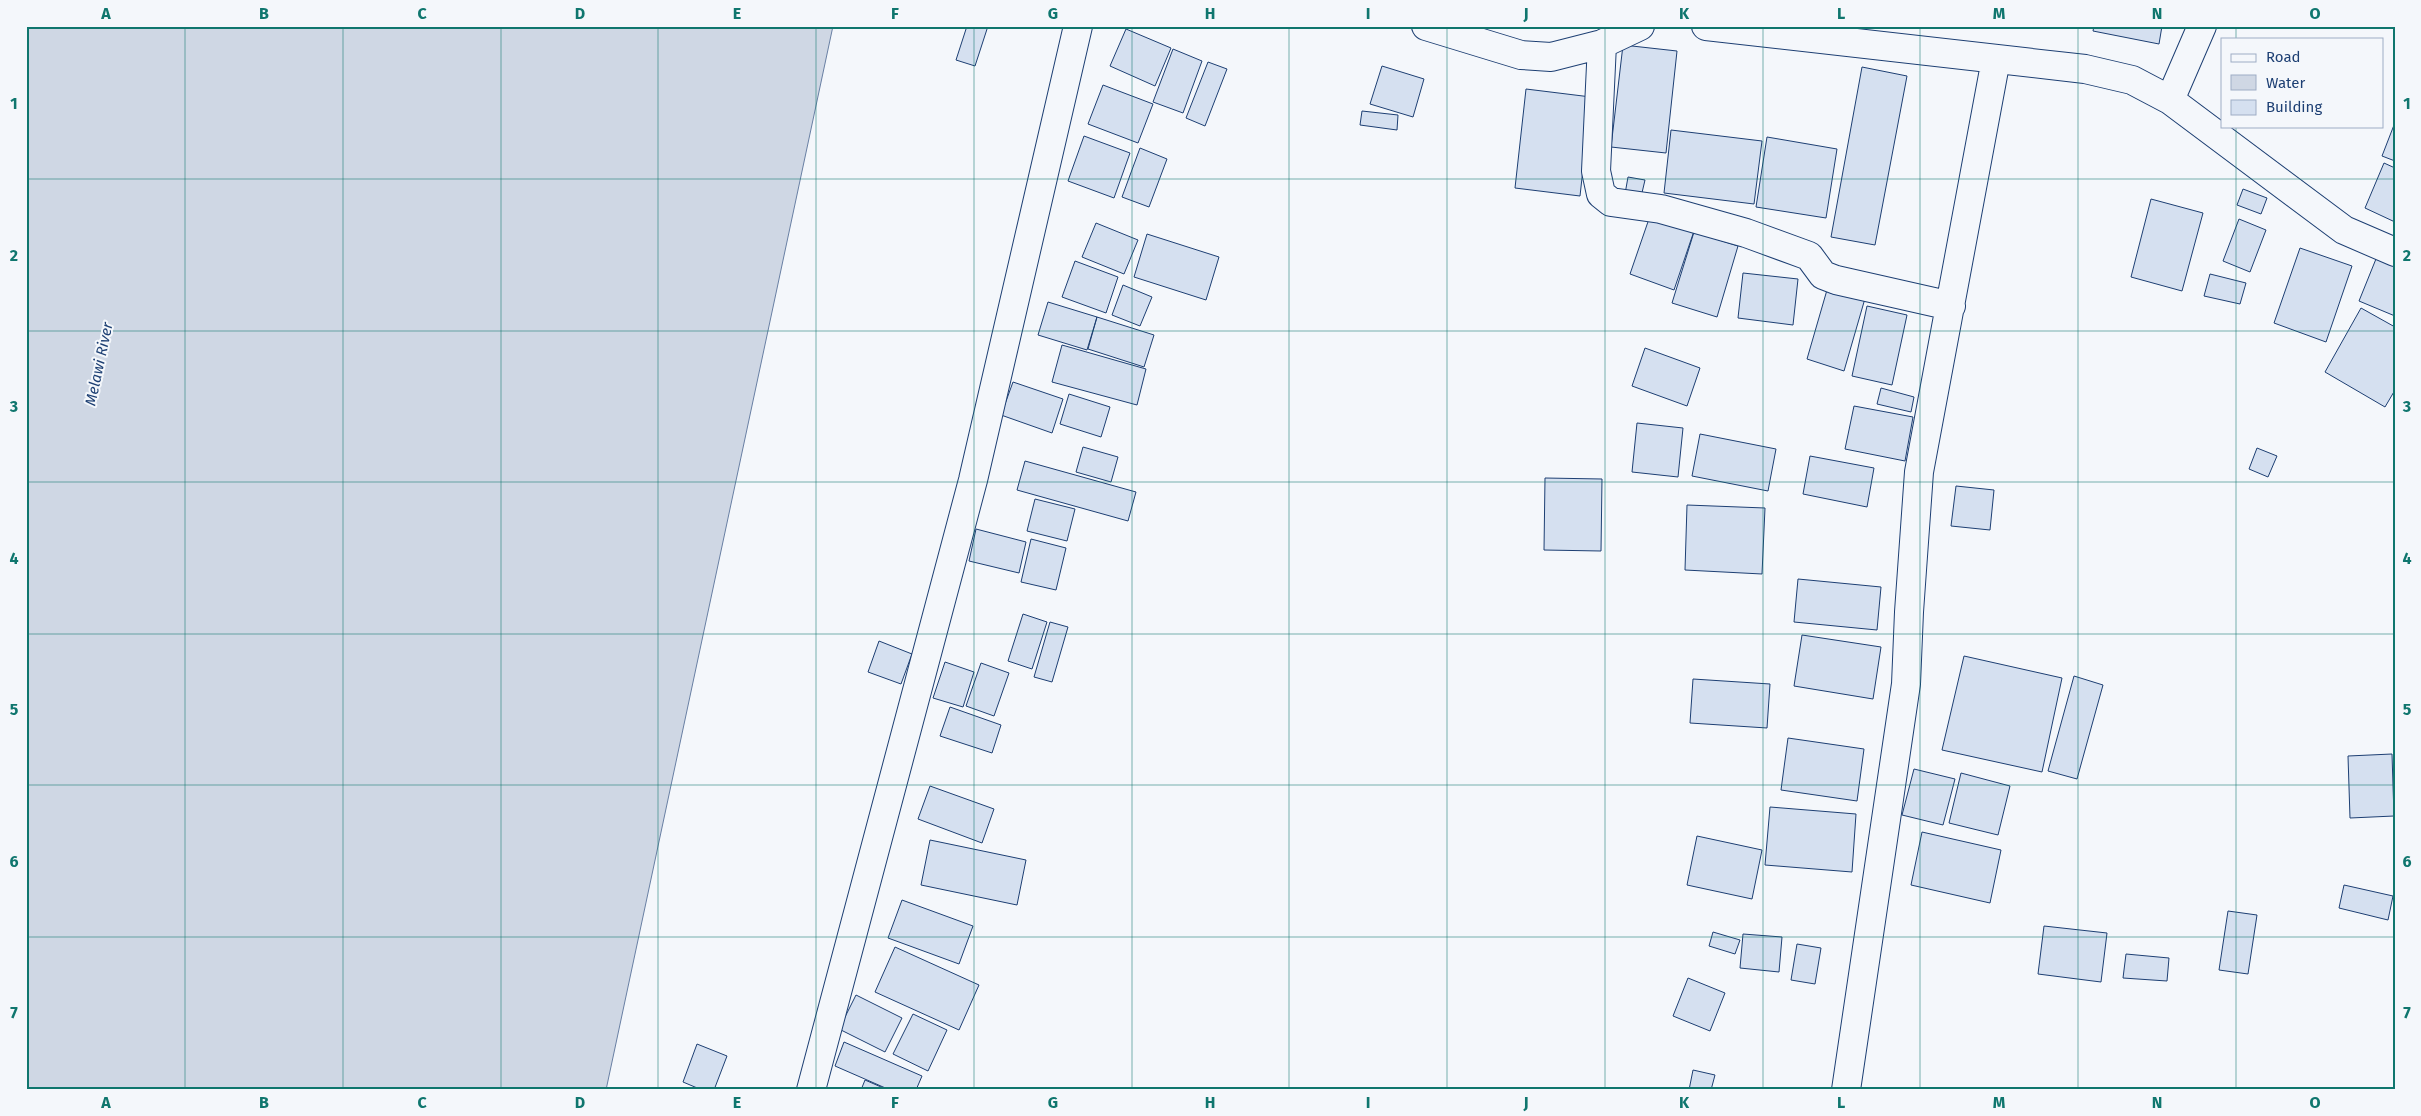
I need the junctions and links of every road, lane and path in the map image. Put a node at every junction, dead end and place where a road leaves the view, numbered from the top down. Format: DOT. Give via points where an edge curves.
graph roads {
  1 [pos="1078,26"];
  2 [pos="1426,26"];
  3 [pos="1640,26"];
  4 [pos="1706,26"];
  5 [pos="2202,26"];
  6 [pos="1602,44"];
  7 [pos="1996,59"];
  8 [pos="2170,100"];
  9 [pos="2395,252"];
  10 [pos="1951,306"];
  11 [pos="811,1090"];
  12 [pos="1846,1090"];
  1 -- 11 [label="street" via="973,480"];
  2 -- 6 [label="street" via="1521,55 1551,57"];
  3 -- 6 [label="street"];
  4 -- 7 [label="street"];
  5 -- 8 [label="street"];
  6 -- 10 [label="street" via="1596,171 1601,194 1611,202 1661,209 1746,233 1809,256 1823,275 1836,280"];
  7 -- 8 [label="street" via="2085,69 2132,80"];
  7 -- 10 [label="street"];
  8 -- 9 [label="street" via="2344,230"];
  10 -- 12 [label="street" via="1920,472 1906,684"];
}
